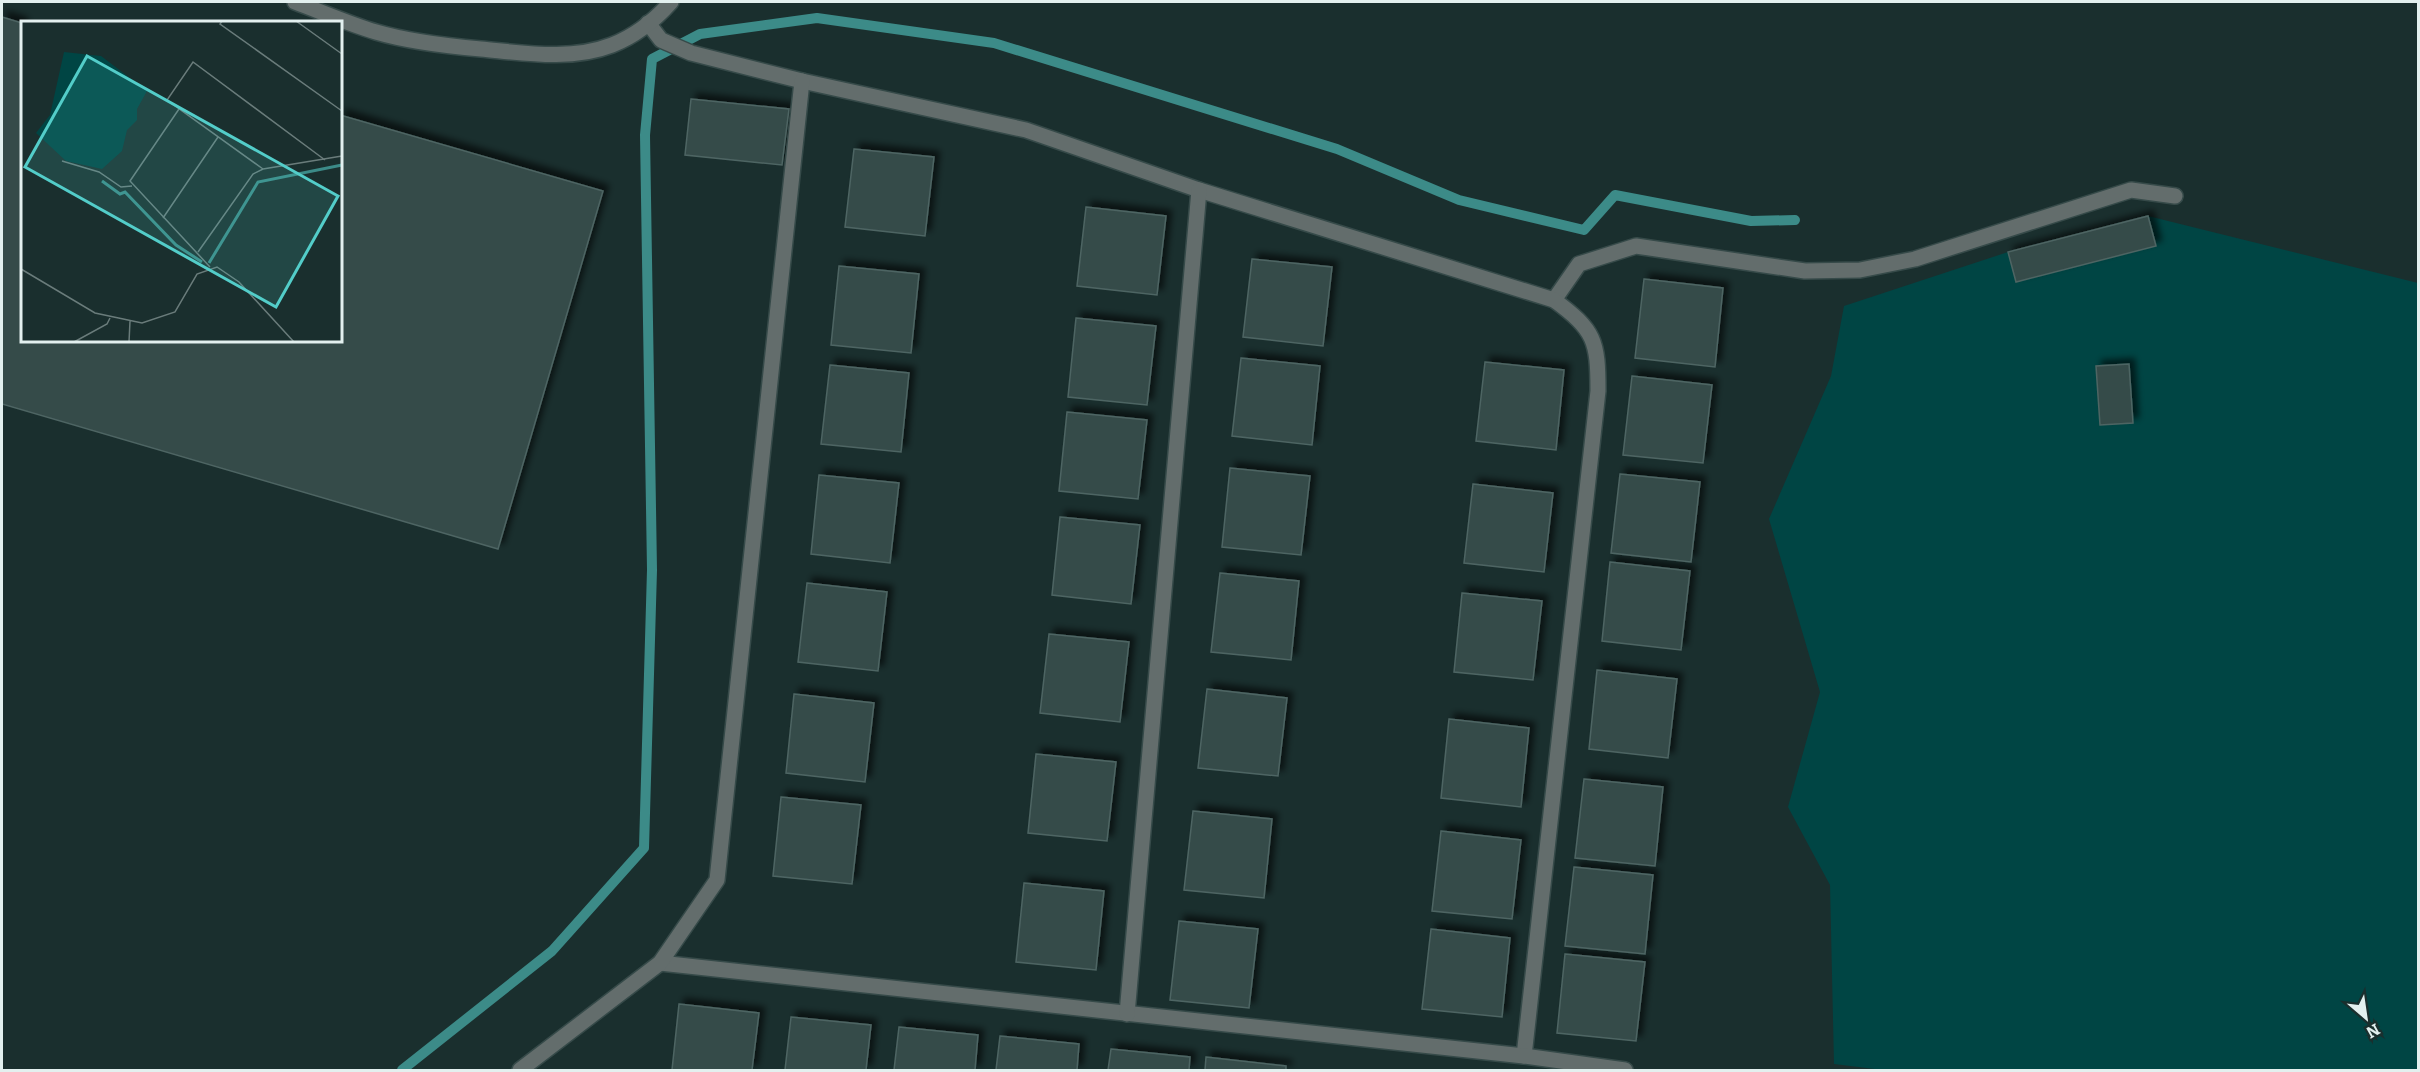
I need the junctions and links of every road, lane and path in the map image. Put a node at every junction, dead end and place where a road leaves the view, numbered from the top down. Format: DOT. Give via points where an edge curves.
graph roads {
  1 [pos="295,2"];
  2 [pos="671,2"];
  3 [pos="648,23"];
  4 [pos="802,81"];
  5 [pos="1199,190"];
  6 [pos="2175,196"];
  7 [pos="1554,300"];
  8 [pos="660,963"];
  9 [pos="1127,1014"];
  10 [pos="1524,1056"];
  11 [pos="520,1071"];
  12 [pos="1625,1071"];
  1 -- 3 [label="street" via="377,33 533,54 564,54 604,47"];
  2 -- 3 [label="street"];
  3 -- 4 [label="street" via="661,40 691,53"];
  4 -- 5 [label="street" via="1026,130"];
  4 -- 8 [label="street" via="717,880"];
  5 -- 7 [label="street"];
  5 -- 9 [label="street"];
  6 -- 7 [label="street" via="2131,190 1915,260 1860,270 1805,271 1636,246 1580,264"];
  7 -- 10 [label="street" via="1591,333 1598,364 1598,391"];
  8 -- 9 [label="street"];
  8 -- 11 [label="street"];
  9 -- 10 [label="street"];
  10 -- 12 [label="street"];
}
